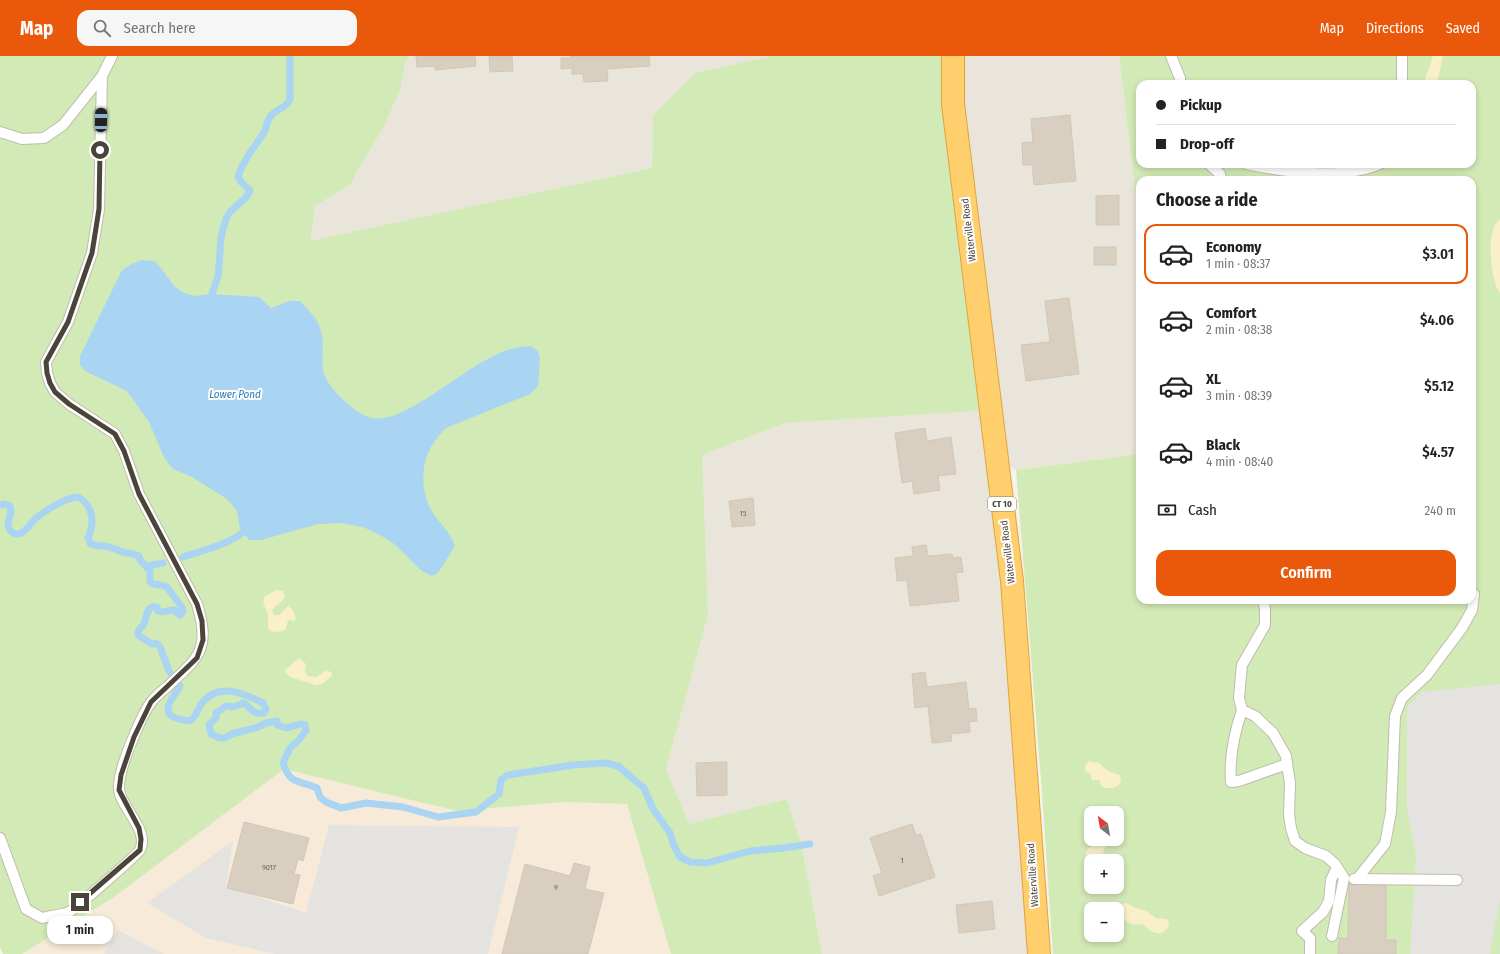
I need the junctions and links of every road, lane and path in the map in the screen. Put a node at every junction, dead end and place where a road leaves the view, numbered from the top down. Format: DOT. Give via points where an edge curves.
graph roads {
  1 [pos="112,56"];
  2 [pos="953,56"];
  3 [pos="1171,56"];
  4 [pos="1402,56"];
  5 [pos="102,76"];
  6 [pos="1180,80"];
  7 [pos="1402,80"];
  8 [pos="0,132"];
  9 [pos="1213,168"];
  10 [pos="1265,168"];
  11 [pos="1370,168"];
  12 [pos="1221,176"];
  13 [pos="1264,604"];
  14 [pos="1473,604"];
  15 [pos="1242,710"];
  16 [pos="1287,764"];
  17 [pos="0,838"];
  18 [pos="1336,868"];
  19 [pos="1344,878"];
  20 [pos="1357,879"];
  21 [pos="1457,880"];
  22 [pos="1332,936"];
  23 [pos="1039,954"];
  24 [pos="1310,954"];
  1 -- 5 [label="lane"];
  2 -- 23 [label="highway, Waterville Road / CT 10" via="953,104 1012,581"];
  3 -- 6 [label="lane"];
  4 -- 7 [label="lane"];
  5 -- 8 [label="lane" via="63,125 44,138 22,139"];
  5 -- 17 [label="lane" via="99,209 92,253 68,322 46,362 47,373 55,392 115,434 124,451 139,494 197,604 202,621 203,640 197,658 151,702 134,737 121,775 119,790 139,828 140,850 69,912 42,918 26,909"];
  9 -- 12 [label="lane"];
  10 -- 11 [label="lane" via="1309,173"];
  13 -- 15 [label="lane" via="1264,625 1242,665 1239,698"];
  14 -- 20 [label="lane" via="1462,628 1427,675 1402,698 1395,716 1390,812 1385,844"];
  15 -- 16 [label="lane" via="1255,716 1273,733 1286,756"];
  15 -- 16 [label="lane" via="1230,758 1231,782"];
  16 -- 18 [label="lane" via="1290,784 1289,815 1295,841 1326,856"];
  18 -- 19 [label="lane"];
  18 -- 24 [label="lane" via="1323,912 1302,931 1310,938"];
  19 -- 20 [label="lane"];
  19 -- 22 [label="lane"];
  20 -- 21 [label="lane"];
}
